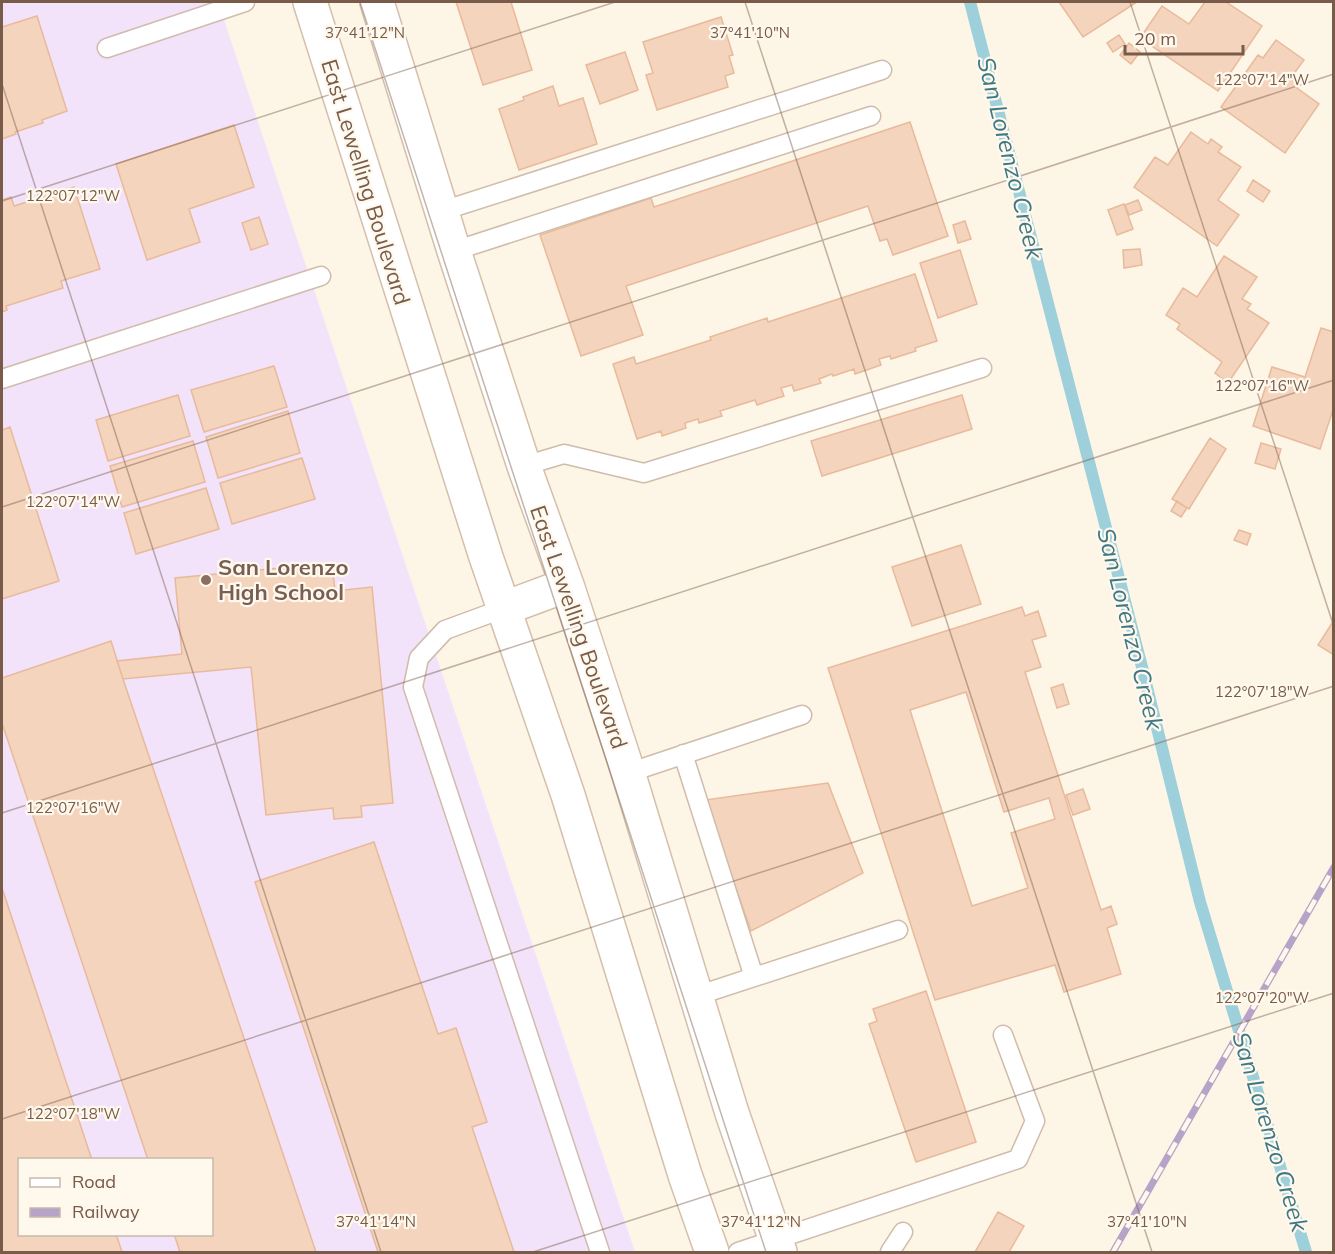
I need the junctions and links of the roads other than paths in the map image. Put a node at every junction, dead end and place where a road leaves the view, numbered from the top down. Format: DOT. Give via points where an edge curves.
graph roads {
  1 [pos="245,2"];
  2 [pos="310,2"];
  3 [pos="377,2"];
  4 [pos="107,48"];
  5 [pos="882,70"];
  6 [pos="871,116"];
  7 [pos="442,211"];
  8 [pos="454,251"];
  9 [pos="321,276"];
  10 [pos="982,368"];
  11 [pos="2,379"];
  12 [pos="524,466"];
  13 [pos="567,585"];
  14 [pos="505,608"];
  15 [pos="802,715"];
  16 [pos="683,754"];
  17 [pos="628,773"];
  18 [pos="898,930"];
  19 [pos="754,977"];
  20 [pos="696,996"];
  21 [pos="1003,1035"];
  22 [pos="903,1232"];
  23 [pos="778,1246"];
  24 [pos="600,1252"];
  25 [pos="712,1252"];
  26 [pos="738,1252"];
  27 [pos="890,1252"];
  1 -- 4 [label="lane"];
  2 -- 14 [label="main road, East Lewelling Boulevard"];
  3 -- 7 [label="main road, East Lewelling Boulevard"];
  5 -- 7 [label="lane"];
  6 -- 8 [label="lane"];
  7 -- 8 [label="main road, East Lewelling Boulevard"];
  8 -- 12 [label="main road, East Lewelling Boulevard"];
  9 -- 11 [label="lane"];
  10 -- 12 [label="lane" via="644,473 564,454"];
  12 -- 13 [label="main road, East Lewelling Boulevard"];
  13 -- 14 [label="main road"];
  13 -- 17 [label="main road, East Lewelling Boulevard"];
  14 -- 24 [label="lane" via="445,630 419,658 413,687"];
  14 -- 25 [label="main road, East Lewelling Boulevard"];
  15 -- 16 [label="lane"];
  16 -- 17 [label="lane"];
  16 -- 19 [label="lane"];
  17 -- 20 [label="main road, East Lewelling Boulevard"];
  18 -- 19 [label="lane"];
  19 -- 20 [label="lane"];
  20 -- 23 [label="main road, East Lewelling Boulevard"];
  21 -- 23 [label="lane" via="1035,1121 1018,1159"];
  22 -- 27 [label="lane"];
  23 -- 26 [label="lane"];
}
